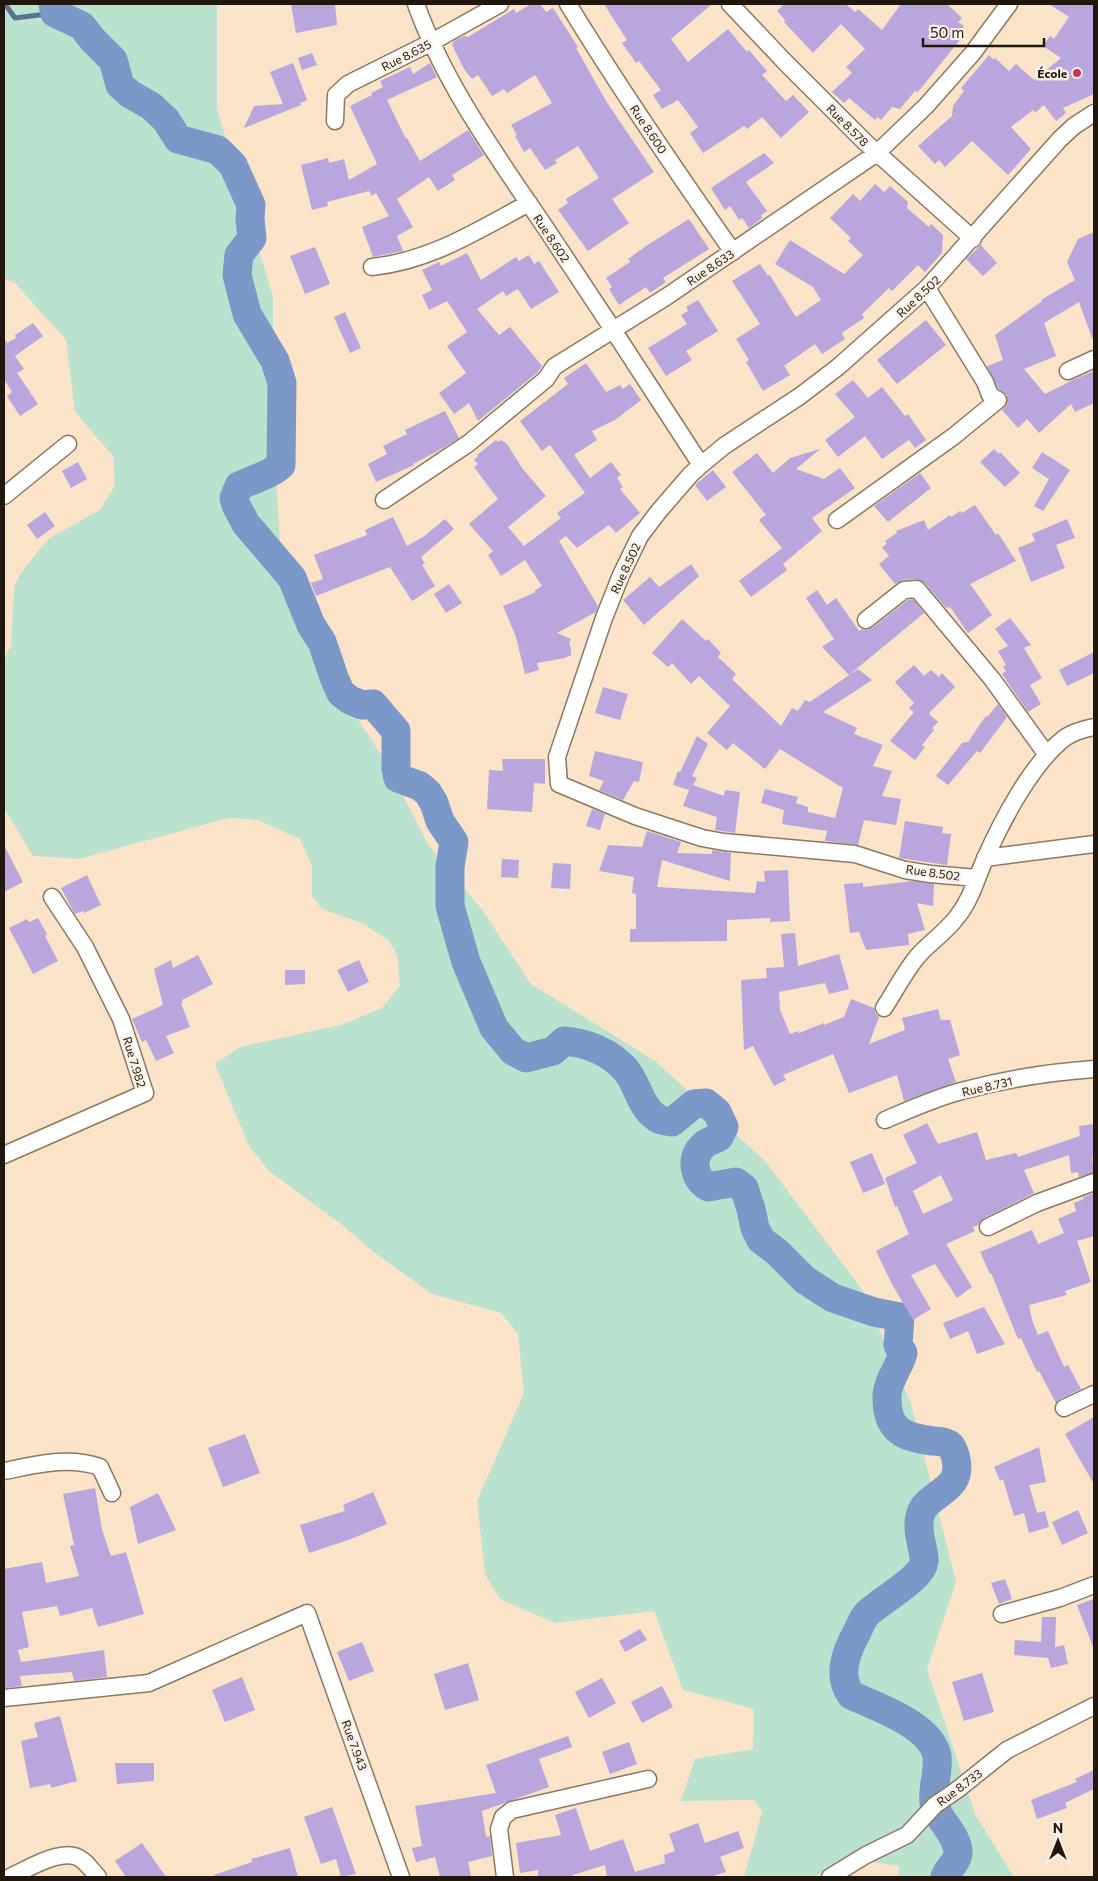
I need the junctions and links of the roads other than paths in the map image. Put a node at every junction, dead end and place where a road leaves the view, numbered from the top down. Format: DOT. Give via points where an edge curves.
graph roads {
  1 [pos="416,4"];
  2 [pos="500,4"];
  3 [pos="568,4"];
  4 [pos="730,4"];
  5 [pos="1001,7"];
  6 [pos="430,43"];
  7 [pos="1094,113"];
  8 [pos="334,121"];
  9 [pos="877,153"];
  10 [pos="529,203"];
  11 [pos="973,238"];
  12 [pos="733,252"];
  13 [pos="372,267"];
  14 [pos="927,288"];
  15 [pos="614,330"];
  16 [pos="1094,359"];
  17 [pos="1068,371"];
  18 [pos="68,444"];
  19 [pos="701,465"];
  20 [pos="4,496"];
  21 [pos="384,500"];
  22 [pos="837,520"];
  23 [pos="866,620"];
  24 [pos="1094,727"];
  25 [pos="1047,755"];
  26 [pos="1094,844"];
  27 [pos="985,858"];
  28 [pos="977,878"];
  29 [pos="52,897"];
  30 [pos="884,1008"];
  31 [pos="1094,1069"];
  32 [pos="885,1120"];
  33 [pos="4,1154"];
  34 [pos="1094,1182"];
  35 [pos="988,1227"];
  36 [pos="1094,1394"];
  37 [pos="1064,1408"];
  38 [pos="4,1471"];
  39 [pos="112,1493"];
  40 [pos="1094,1585"];
  41 [pos="1002,1614"];
  42 [pos="4,1698"];
  43 [pos="1094,1706"];
  44 [pos="648,1779"];
  45 [pos="396,1876"];
  46 [pos="10,1877"];
  47 [pos="98,1877"];
  48 [pos="505,1877"];
  49 [pos="830,1877"];
  1 -- 6 [label="street, Rue 8.602"];
  2 -- 6 [label="street, Rue 8.635"];
  3 -- 12 [label="street, Rue 8.600"];
  4 -- 9 [label="street, Rue 8.578"];
  5 -- 9 [label="street, Rue 8.633" via="972,54 926,106"];
  6 -- 8 [label="street, Rue 8.635" via="348,84 336,95"];
  6 -- 10 [label="street, Rue 8.602" via="445,72"];
  7 -- 11 [label="street, Rue 8.502" via="1060,139"];
  9 -- 11 [label="street, Rue 8.578"];
  9 -- 12 [label="street, Rue 8.633"];
  10 -- 13 [label="street" via="427,255"];
  10 -- 15 [label="street, Rue 8.602"];
  11 -- 14 [label="street, Rue 8.502"];
  12 -- 15 [label="street, Rue 8.633"];
  14 -- 19 [label="street, Rue 8.502" via="838,367"];
  14 -- 22 [label="street" via="990,395 998,400 954,436"];
  15 -- 19 [label="street, Rue 8.602"];
  15 -- 21 [label="street, Rue 8.633" via="560,362 546,379 469,443"];
  16 -- 17 [label="street"];
  18 -- 20 [label="street"];
  19 -- 28 [label="street, Rue 8.502" via="678,487 640,536 621,575 557,757 559,784 635,816 702,838 846,853 905,870"];
  23 -- 25 [label="street" via="904,590 917,589 992,679"];
  24 -- 25 [label="street" via="1066,737"];
  25 -- 27 [label="street" via="1015,802"];
  26 -- 27 [label="street"];
  27 -- 28 [label="street"];
  28 -- 30 [label="street" via="958,917 918,956"];
  29 -- 33 [label="street, Rue 7.982" via="85,946 121,1019 145,1093"];
  31 -- 32 [label="street, Rue 8.731" via="1059,1071 964,1090"];
  34 -- 35 [label="street" via="1066,1190"];
  36 -- 37 [label="street"];
  38 -- 39 [label="street" via="69,1460 88,1462 100,1467"];
  40 -- 41 [label="street"];
  42 -- 45 [label="street, Rue 7.943" via="149,1683 306,1613"];
  43 -- 49 [label="street, Rue 8.733" via="1007,1750 935,1805 907,1835"];
  44 -- 48 [label="street" via="512,1810 503,1817 499,1829"];
  46 -- 47 [label="street" via="62,1855 82,1859"];
}
